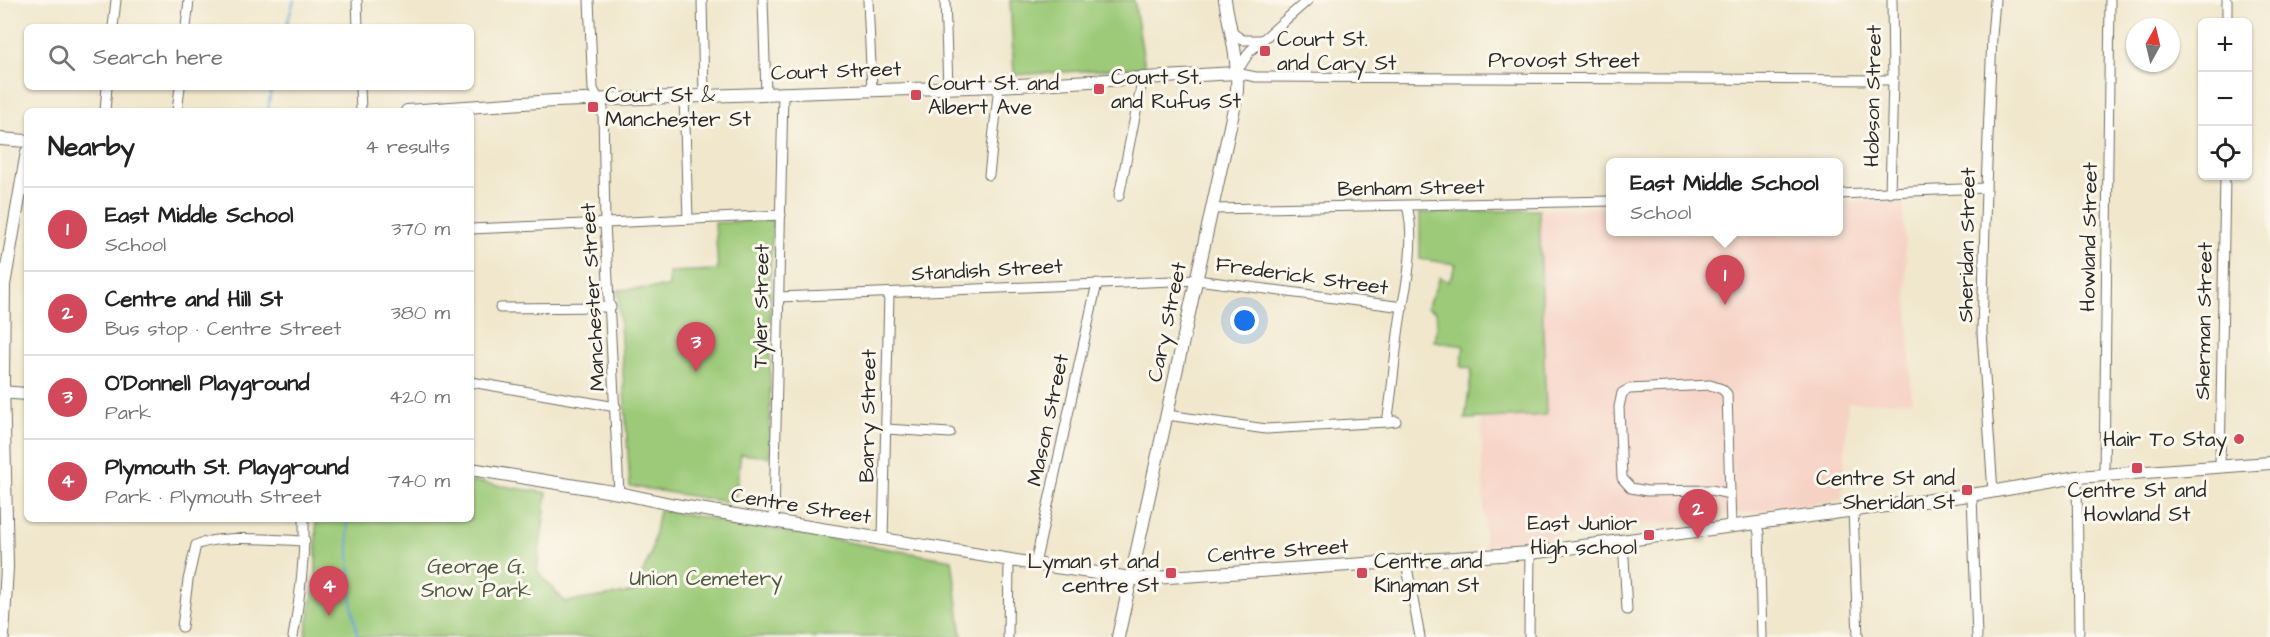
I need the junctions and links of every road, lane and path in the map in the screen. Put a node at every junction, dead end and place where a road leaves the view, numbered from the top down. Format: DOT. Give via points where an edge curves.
graph roads {
  1 [pos="116,0"];
  2 [pos="189,0"];
  3 [pos="357,0"];
  4 [pos="589,0"];
  5 [pos="702,0"];
  6 [pos="763,0"];
  7 [pos="868,0"];
  8 [pos="945,0"];
  9 [pos="1226,0"];
  10 [pos="1308,0"];
  11 [pos="1892,0"];
  12 [pos="1995,0"];
  13 [pos="2110,0"];
  14 [pos="2227,0"];
  15 [pos="2227,18"];
  16 [pos="113,24"];
  17 [pos="186,24"];
  18 [pos="358,24"];
  19 [pos="1231,32"];
  20 [pos="1263,40"];
  21 [pos="1236,73"];
  22 [pos="1143,77"];
  23 [pos="1893,80"];
  24 [pos="999,86"];
  25 [pos="948,87"];
  26 [pos="872,89"];
  27 [pos="107,90"];
  28 [pos="180,90"];
  29 [pos="360,90"];
  30 [pos="783,92"];
  31 [pos="766,93"];
  32 [pos="704,95"];
  33 [pos="684,96"];
  34 [pos="598,99"];
  35 [pos="105,108"];
  36 [pos="177,108"];
  37 [pos="361,108"];
  38 [pos="465,108"];
  39 [pos="0,139"];
  40 [pos="24,141"];
  41 [pos="24,169"];
  42 [pos="989,175"];
  43 [pos="2224,180"];
  44 [pos="1986,188"];
  45 [pos="1890,193"];
  46 [pos="1843,194"];
  47 [pos="1119,196"];
  48 [pos="1606,201"];
  49 [pos="1407,206"];
  50 [pos="1212,209"];
  51 [pos="781,215"];
  52 [pos="688,219"];
  53 [pos="605,223"];
  54 [pos="474,229"];
  55 [pos="1197,280"];
  56 [pos="1097,283"];
  57 [pos="889,294"];
  58 [pos="779,297"];
  59 [pos="611,307"];
  60 [pos="1403,307"];
  61 [pos="500,308"];
  62 [pos="474,383"];
  63 [pos="2,393"];
  64 [pos="24,393"];
  65 [pos="616,407"];
  66 [pos="1167,416"];
  67 [pos="886,429"];
  68 [pos="950,432"];
  69 [pos="2270,463"];
  70 [pos="2220,466"];
  71 [pos="474,469"];
  72 [pos="2104,475"];
  73 [pos="2077,477"];
  74 [pos="1993,492"];
  75 [pos="620,493"];
  76 [pos="1730,494"];
  77 [pos="1972,495"];
  78 [pos="1853,510"];
  79 [pos="774,521"];
  80 [pos="304,522"];
  81 [pos="1756,524"];
  82 [pos="1731,527"];
  83 [pos="882,539"];
  84 [pos="304,541"];
  85 [pos="1623,541"];
  86 [pos="1530,553"];
  87 [pos="1009,560"];
  88 [pos="1406,562"];
  89 [pos="1035,564"];
  90 [pos="1131,578"];
  91 [pos="3,595"];
  92 [pos="1627,610"];
  93 [pos="182,627"];
  94 [pos="2079,631"];
  95 [pos="3,637"];
  96 [pos="293,637"];
  97 [pos="1008,637"];
  98 [pos="1118,637"];
  99 [pos="1420,637"];
  100 [pos="1529,637"];
  101 [pos="1762,637"];
  102 [pos="1858,637"];
  103 [pos="1977,637"];
  1 -- 16 [label="street"];
  2 -- 17 [label="street"];
  3 -- 18 [label="street"];
  4 -- 34 [label="street, Manchester Street" via="593,89"];
  5 -- 32 [label="street"];
  6 -- 31 [label="street"];
  7 -- 26 [label="street"];
  8 -- 25 [label="street"];
  9 -- 19 [label="main road, Cary Street"];
  10 -- 20 [label="street"];
  11 -- 23 [label="street, Hobson Street"];
  12 -- 44 [label="street, Sheridan Street"];
  13 -- 72 [label="street, Howland Street"];
  14 -- 15 [label="street"];
  19 -- 20 [label="street" via="1244,40"];
  19 -- 21 [label="main road, Cary Street"];
  20 -- 21 [label="street" via="1250,51"];
  21 -- 22 [label="main road, Court Street"];
  21 -- 23 [label="street, Provost Street" via="1256,77"];
  21 -- 50 [label="main road, Cary Street" via="1236,99"];
  22 -- 24 [label="main road, Court Street"];
  22 -- 47 [label="street"];
  23 -- 45 [label="street, Hobson Street"];
  24 -- 25 [label="main road, Court Street"];
  24 -- 42 [label="street"];
  25 -- 26 [label="main road, Court Street"];
  26 -- 30 [label="main road, Court Street"];
  27 -- 35 [label="street"];
  28 -- 36 [label="street"];
  29 -- 37 [label="street"];
  30 -- 31 [label="main road, Court Street"];
  30 -- 51 [label="street, Tyler Street"];
  31 -- 32 [label="main road, Court Street"];
  32 -- 33 [label="main road, Court Street"];
  33 -- 34 [label="main road, Court Street"];
  33 -- 52 [label="street"];
  34 -- 38 [label="main road, Court Street"];
  34 -- 53 [label="street, Manchester Street" via="603,108"];
  39 -- 40 [label="main road"];
  41 -- 63 [label="main road" via="4,285"];
  43 -- 70 [label="street, Sherman Street"];
  44 -- 45 [label="street"];
  44 -- 74 [label="street, Sheridan Street" via="1982,332"];
  45 -- 46 [label="street"];
  48 -- 49 [label="street, Benham Street"];
  49 -- 50 [label="street, Benham Street"];
  49 -- 60 [label="street" via="1409,275"];
  50 -- 55 [label="main road, Cary Street"];
  51 -- 52 [label="street"];
  51 -- 58 [label="street, Tyler Street"];
  52 -- 53 [label="street"];
  53 -- 54 [label="street"];
  53 -- 59 [label="street, Manchester Street"];
  55 -- 56 [label="street, Standish Street"];
  55 -- 60 [label="street, Frederick Street"];
  55 -- 66 [label="main road, Cary Street"];
  56 -- 57 [label="street, Standish Street"];
  56 -- 89 [label="street, Mason Street"];
  57 -- 58 [label="street, Standish Street"];
  57 -- 67 [label="street, Barry Street"];
  58 -- 79 [label="street, Tyler Street"];
  59 -- 61 [label="street"];
  59 -- 65 [label="street, Manchester Street"];
  60 -- 66 [label="street" via="1391,422 1266,429"];
  62 -- 65 [label="street"];
  63 -- 64 [label="main road"];
  63 -- 91 [label="main road"];
  65 -- 75 [label="street, Manchester Street"];
  66 -- 90 [label="main road, Cary Street"];
  67 -- 68 [label="street"];
  67 -- 83 [label="street, Barry Street"];
  69 -- 70 [label="main road, Centre Street"];
  70 -- 72 [label="main road, Centre Street" via="2179,474"];
  71 -- 75 [label="main road, Centre Street"];
  72 -- 73 [label="main road, Centre Street"];
  73 -- 74 [label="main road, Centre Street"];
  73 -- 94 [label="street"];
  74 -- 77 [label="main road, Centre Street"];
  75 -- 79 [label="main road, Centre Street"];
  76 -- 76 [label="street" via="1727,394 1722,389 1710,385 1629,389 1622,393 1622,478 1631,488"];
  76 -- 82 [label="street"];
  77 -- 78 [label="main road, Centre Street"];
  77 -- 103 [label="street"];
  78 -- 81 [label="main road, Centre Street"];
  78 -- 102 [label="street"];
  79 -- 83 [label="main road, Centre Street"];
  80 -- 84 [label="street"];
  81 -- 82 [label="main road, Centre Street"];
  81 -- 101 [label="street"];
  82 -- 85 [label="main road, Centre Street"];
  83 -- 87 [label="main road, Centre Street"];
  84 -- 93 [label="street" via="222,540 196,545"];
  84 -- 96 [label="street"];
  85 -- 86 [label="main road, Centre Street"];
  85 -- 92 [label="street"];
  86 -- 88 [label="main road, Centre Street"];
  86 -- 100 [label="street"];
  87 -- 89 [label="main road, Centre Street"];
  87 -- 97 [label="street"];
  88 -- 90 [label="main road, Centre Street"];
  88 -- 99 [label="street"];
  89 -- 90 [label="main road, Centre Street"];
  90 -- 98 [label="main road, Cary Street"];
  91 -- 95 [label="main road"];
}
